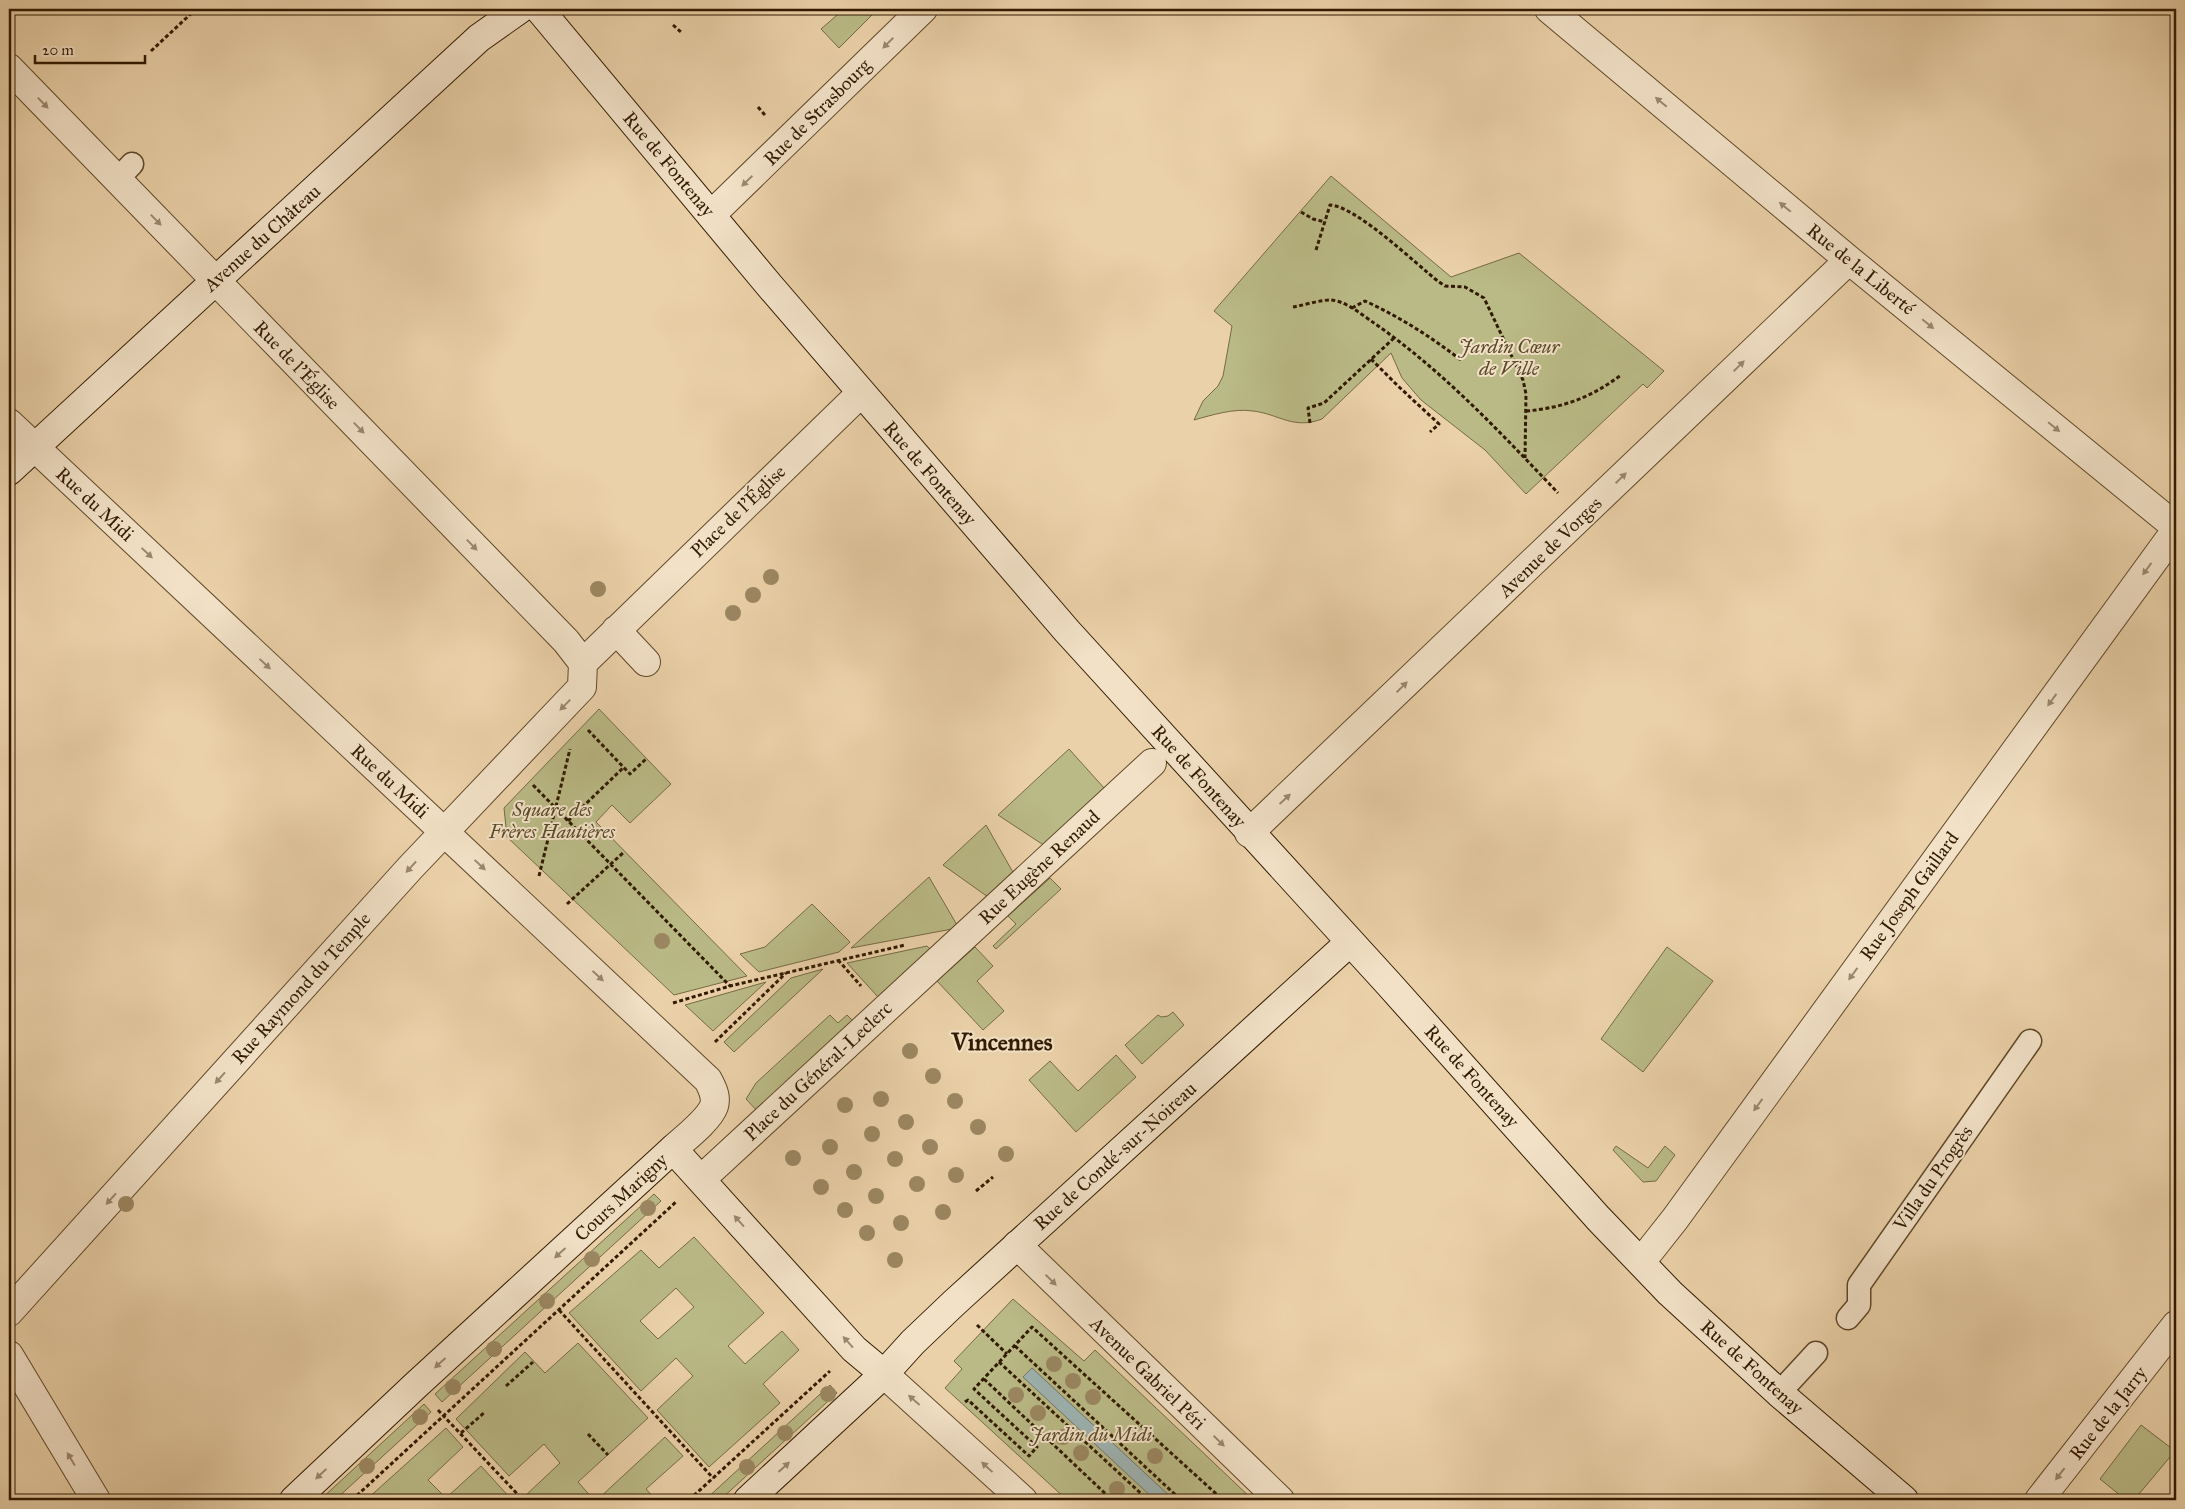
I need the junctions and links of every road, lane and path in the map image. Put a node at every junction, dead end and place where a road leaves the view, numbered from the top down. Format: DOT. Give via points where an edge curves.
graph roads {
  1 [pos="196,9"];
  2 [pos="520,9"];
  3 [pos="540,9"];
  4 [pos="922,9"];
  5 [pos="1549,9"];
  6 [pos="673,25"];
  7 [pos="682,33"];
  8 [pos="151,51"];
  9 [pos="9,68"];
  10 [pos="758,106"];
  11 [pos="769,120"];
  12 [pos="1301,212"];
  13 [pos="712,216"];
  14 [pos="1325,222"];
  15 [pos="1316,250"];
  16 [pos="1849,260"];
  17 [pos="215,280"];
  18 [pos="1293,307"];
  19 [pos="1352,308"];
  20 [pos="1394,338"];
  21 [pos="1371,359"];
  22 [pos="1461,360"];
  23 [pos="1621,374"];
  24 [pos="861,393"];
  25 [pos="1526,411"];
  26 [pos="9,422"];
  27 [pos="1310,423"];
  28 [pos="1430,432"];
  29 [pos="35,447"];
  30 [pos="1525,458"];
  31 [pos="9,471"];
  32 [pos="1581,517"];
  33 [pos="2176,528"];
  34 [pos="616,630"];
  35 [pos="646,662"];
  36 [pos="583,675"];
  37 [pos="571,746"];
  38 [pos="647,758"];
  39 [pos="1152,763"];
  40 [pos="623,768"];
  41 [pos="529,781"];
  42 [pos="556,808"];
  43 [pos="568,821"];
  44 [pos="444,831"];
  45 [pos="1250,832"];
  46 [pos="624,852"];
  47 [pos="610,864"];
  48 [pos="538,884"];
  49 [pos="563,908"];
  50 [pos="1350,942"];
  51 [pos="913,943"];
  52 [pos="927,970"];
  53 [pos="787,972"];
  54 [pos="730,986"];
  55 [pos="668,1004"];
  56 [pos="2030,1041"];
  57 [pos="712,1044"];
  58 [pos="673,1149"];
  59 [pos="709,1172"];
  60 [pos="992,1177"];
  61 [pos="976,1192"];
  62 [pos="684,1194"];
  63 [pos="1017,1245"];
  64 [pos="1641,1262"];
  65 [pos="559,1310"];
  66 [pos="9,1312"];
  67 [pos="1848,1318"];
  68 [pos="2176,1326"];
  69 [pos="982,1330"];
  70 [pos="1014,1346"];
  71 [pos="1816,1353"];
  72 [pos="1007,1354"];
  73 [pos="9,1356"];
  74 [pos="534,1362"];
  75 [pos="999,1362"];
  76 [pos="834,1367"];
  77 [pos="884,1374"];
  78 [pos="984,1379"];
  79 [pos="416,1385"];
  80 [pos="506,1386"];
  81 [pos="1779,1393"];
  82 [pos="963,1405"];
  83 [pos="485,1412"];
  84 [pos="444,1416"];
  85 [pos="461,1433"];
  86 [pos="588,1434"];
  87 [pos="608,1455"];
  88 [pos="713,1478"];
  89 [pos="96,1500"];
  90 [pos="294,1500"];
  91 [pos="352,1500"];
  92 [pos="523,1500"];
  93 [pos="689,1500"];
  94 [pos="748,1500"];
  95 [pos="1023,1500"];
  96 [pos="1112,1500"];
  97 [pos="1148,1500"];
  98 [pos="1181,1500"];
  99 [pos="1223,1500"];
  100 [pos="1280,1500"];
  101 [pos="1904,1500"];
  102 [pos="2039,1500"];
  1 -- 8 [label="path"];
  2 -- 17 [label="street, Avenue du Château" via="479,38"];
  3 -- 13 [label="street, Rue de Fontenay"];
  4 -- 13 [label="street, Rue de Strasbourg, one-way"];
  16 -- 5 [label="street, Rue de la Liberté, one-way"];
  6 -- 7 [label="path"];
  9 -- 17 [label="street, Rue de l'Église, one-way" via="125,172"];
  10 -- 11 [label="path"];
  12 -- 14 [label="path"];
  13 -- 24 [label="street, Rue de Fontenay"];
  14 -- 15 [label="path"];
  14 -- 25 [label="path" via="1330,205 1339,205 1445,286 1465,286 1484,298 1523,380"];
  32 -- 16 [label="street, Avenue de Vorges, one-way"];
  16 -- 33 [label="street, Rue de la Liberté, one-way"];
  17 -- 29 [label="street, Avenue du Château"];
  17 -- 36 [label="street, Rue de l'Église, one-way" via="566,641"];
  18 -- 19 [label="path" via="1331,300"];
  19 -- 20 [label="path"];
  19 -- 22 [label="path" via="1365,301 1389,312"];
  20 -- 21 [label="path"];
  20 -- 30 [label="path" via="1435,370"];
  21 -- 27 [label="path" via="1324,403 1308,408"];
  21 -- 28 [label="path" via="1439,424"];
  23 -- 25 [label="path" via="1605,387 1567,405"];
  24 -- 34 [label="street, Place de l'Église"];
  24 -- 45 [label="street, Rue de Fontenay" via="1067,631"];
  25 -- 30 [label="path"];
  26 -- 29 [label="street, Rue du Midi"];
  29 -- 31 [label="street, Avenue du Château"];
  29 -- 44 [label="street, Rue du Midi, one-way"];
  30 -- 32 [label="path"];
  45 -- 32 [label="street, Avenue de Vorges, one-way"];
  33 -- 64 [label="street, Rue Joseph Gaillard, one-way"];
  34 -- 35 [label="street"];
  34 -- 36 [label="street, Place de l'Église"];
  36 -- 40 [label="path" via="577,719"];
  36 -- 44 [label="street, Rue Raymond du Temple, one-way"];
  37 -- 42 [label="path"];
  38 -- 40 [label="path" via="630,774"];
  39 -- 52 [label="street, Rue Eugène Renaud"];
  40 -- 43 [label="path"];
  41 -- 42 [label="path"];
  42 -- 43 [label="path"];
  42 -- 48 [label="path"];
  43 -- 47 [label="path"];
  44 -- 58 [label="street, Rue du Midi, one-way" via="708,1080 714,1092 714,1106"];
  44 -- 66 [label="street, Rue Raymond du Temple, one-way"];
  45 -- 50 [label="street, Rue de Fontenay"];
  46 -- 47 [label="path"];
  47 -- 49 [label="path"];
  47 -- 54 [label="path"];
  50 -- 63 [label="street, Rue de Condé-sur-Noireau"];
  50 -- 64 [label="street, Rue de Fontenay"];
  51 -- 53 [label="path"];
  52 -- 59 [label="street, Place du Général-Leclerc"];
  53 -- 54 [label="path"];
  53 -- 57 [label="path"];
  54 -- 55 [label="path"];
  56 -- 67 [label="lane, Villa du Progrès" via="1859,1285 1859,1305"];
  77 -- 58 [label="street, Cours Marigny, one-way" via="854,1349"];
  58 -- 79 [label="street, Cours Marigny, one-way"];
  60 -- 61 [label="path"];
  62 -- 65 [label="path"];
  63 -- 77 [label="street, Rue de Condé-sur-Noireau" via="913,1342"];
  63 -- 100 [label="street, Avenue Gabriel Péri, one-way"];
  64 -- 81 [label="street, Rue de Fontenay" via="1670,1293"];
  65 -- 84 [label="path"];
  65 -- 88 [label="path"];
  68 -- 102 [label="street, Rue de la Jarry, one-way"];
  69 -- 72 [label="path"];
  70 -- 72 [label="path"];
  70 -- 98 [label="path"];
  70 -- 99 [label="path" via="1032,1327"];
  71 -- 81 [label="lane"];
  72 -- 75 [label="path"];
  89 -- 73 [label="street, one-way"];
  74 -- 80 [label="path"];
  75 -- 78 [label="path"];
  75 -- 97 [label="path"];
  76 -- 88 [label="path"];
  94 -- 77 [label="street, one-way"];
  95 -- 77 [label="street, Cours Marigny, one-way"];
  78 -- 82 [label="path" via="974,1389 1037,1447 1029,1456 968,1400"];
  78 -- 96 [label="path"];
  79 -- 84 [label="path"];
  79 -- 90 [label="street, Cours Marigny, one-way"];
  81 -- 101 [label="street, Rue de Fontenay"];
  83 -- 85 [label="path"];
  84 -- 85 [label="path"];
  84 -- 91 [label="path"];
  85 -- 92 [label="path"];
  86 -- 87 [label="path"];
  88 -- 93 [label="path"];
}
